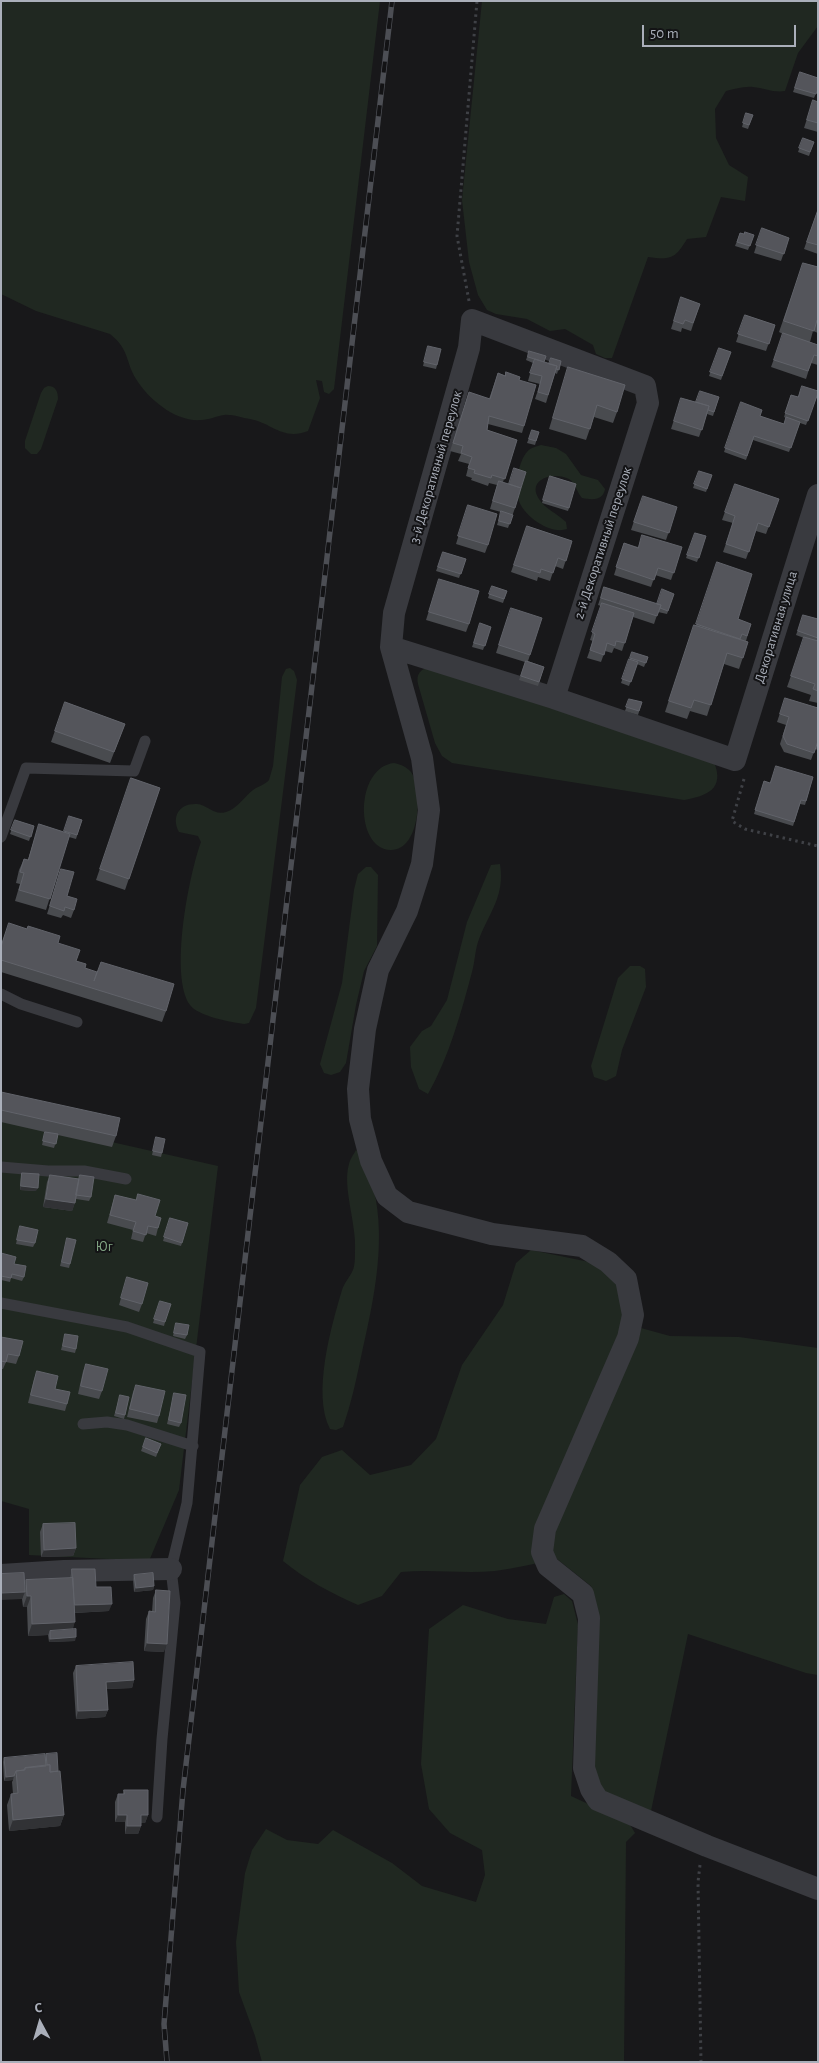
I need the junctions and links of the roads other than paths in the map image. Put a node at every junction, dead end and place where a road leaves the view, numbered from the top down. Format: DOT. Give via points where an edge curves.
graph roads {
  1 [pos="645,386"];
  2 [pos="818,495"];
  3 [pos="391,647"];
  4 [pos="554,698"];
  5 [pos="145,741"];
  6 [pos="1,838"];
  7 [pos="1,994"];
  8 [pos="77,1022"];
  9 [pos="1,1166"];
  10 [pos="126,1179"];
  11 [pos="1,1303"];
  12 [pos="82,1424"];
  13 [pos="192,1446"];
  14 [pos="172,1569"];
  15 [pos="1,1576"];
  16 [pos="157,1816"];
  17 [pos="818,1889"];
  1 -- 3 [label="street, 3-й Декоративный переулок" via="472,320 470,348 394,613"];
  1 -- 4 [label="street, 2-й Декоративный переулок" via="648,402"];
  2 -- 4 [label="street, Декоративная улица" via="735,760"];
  3 -- 4 [label="street"];
  3 -- 17 [label="street" via="422,758 429,810 422,864 407,911 378,970 365,1029 358,1089 360,1120 371,1161 388,1196 408,1212 492,1234 582,1246 608,1262 626,1279 633,1315 628,1338 545,1529 542,1552 548,1566 583,1594 589,1618 584,1768 598,1800"];
  5 -- 6 [label="lane" via="134,771 26,768"];
  7 -- 8 [label="lane"];
  9 -- 10 [label="lane" via="48,1171 84,1170"];
  11 -- 13 [label="lane" via="127,1327 200,1352"];
  12 -- 13 [label="lane" via="107,1422 127,1425"];
  13 -- 14 [label="lane" via="187,1503"];
  14 -- 15 [label="street"];
  14 -- 16 [label="lane" via="175,1603"];
}
